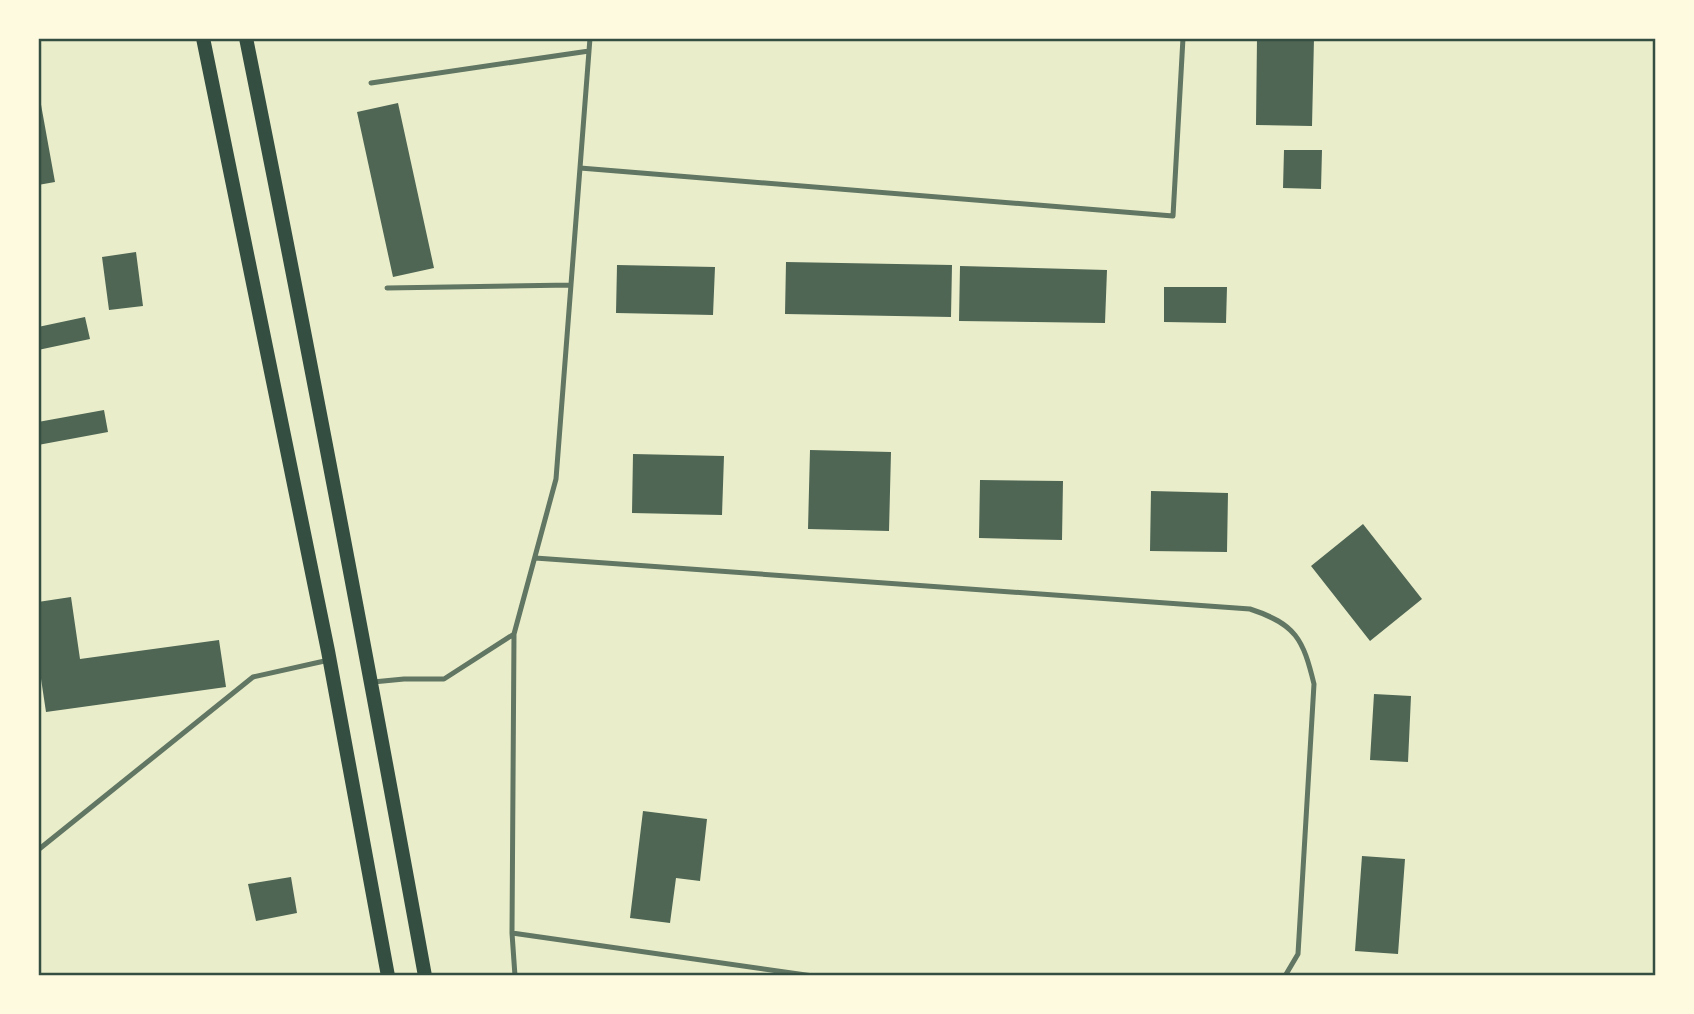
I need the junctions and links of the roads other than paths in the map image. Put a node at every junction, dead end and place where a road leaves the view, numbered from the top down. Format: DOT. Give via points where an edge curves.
graph roads {
  1 [pos="204,38"];
  2 [pos="246,38"];
  3 [pos="590,38"];
  4 [pos="1183,38"];
  5 [pos="589,51"];
  6 [pos="371,83"];
  7 [pos="580,168"];
  8 [pos="571,285"];
  9 [pos="387,288"];
  10 [pos="535,558"];
  11 [pos="514,634"];
  12 [pos="329,660"];
  13 [pos="372,682"];
  14 [pos="38,850"];
  15 [pos="512,933"];
  16 [pos="388,975"];
  17 [pos="425,975"];
  18 [pos="515,975"];
  19 [pos="813,975"];
  20 [pos="1285,975"];
  1 -- 12 [label="main road"];
  2 -- 13 [label="main road"];
  3 -- 5 [label="lane"];
  4 -- 7 [label="lane" via="1173,216"];
  5 -- 6 [label="lane"];
  5 -- 7 [label="lane"];
  7 -- 8 [label="lane"];
  8 -- 9 [label="lane"];
  8 -- 10 [label="lane" via="556,479"];
  10 -- 11 [label="lane"];
  10 -- 20 [label="lane" via="1250,609 1274,617 1295,633 1307,655 1314,684 1298,954"];
  11 -- 13 [label="lane" via="444,679"];
  11 -- 15 [label="lane"];
  12 -- 14 [label="lane" via="253,677"];
  12 -- 16 [label="main road"];
  13 -- 17 [label="main road"];
  15 -- 18 [label="lane"];
  15 -- 19 [label="lane"];
}
